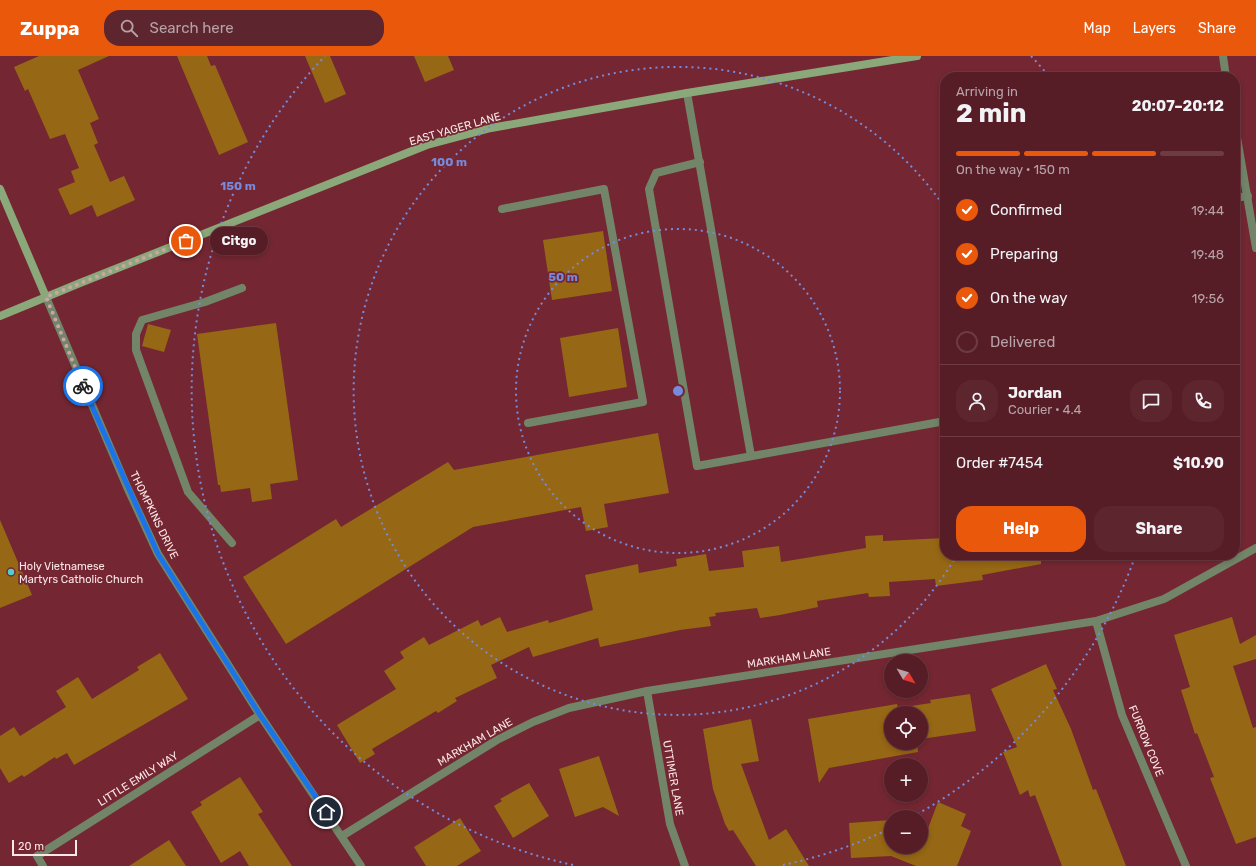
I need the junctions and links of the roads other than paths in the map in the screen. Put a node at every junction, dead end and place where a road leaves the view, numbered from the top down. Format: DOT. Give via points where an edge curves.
graph roads {
  1 [pos="917,56"];
  2 [pos="1222,56"];
  3 [pos="1225,72"];
  4 [pos="688,94"];
  5 [pos="1240,153"];
  6 [pos="700,162"];
  7 [pos="0,189"];
  8 [pos="1248,196"];
  9 [pos="1240,197"];
  10 [pos="502,209"];
  11 [pos="1256,248"];
  12 [pos="242,288"];
  13 [pos="46,297"];
  14 [pos="0,316"];
  15 [pos="940,422"];
  16 [pos="528,423"];
  17 [pos="751,456"];
  18 [pos="232,543"];
  19 [pos="1256,548"];
  20 [pos="1240,557"];
  21 [pos="1234,560"];
  22 [pos="1096,620"];
  23 [pos="647,691"];
  24 [pos="260,715"];
  25 [pos="342,836"];
  26 [pos="44,866"];
  27 [pos="361,866"];
  28 [pos="685,866"];
  29 [pos="1186,866"];
  1 -- 4 [label="street, EAST YAGER LANE"];
  2 -- 3 [label="street"];
  4 -- 6 [label="street"];
  4 -- 13 [label="street, EAST YAGER LANE" via="491,128 426,146"];
  5 -- 8 [label="street"];
  6 -- 17 [label="street"];
  6 -- 17 [label="street" via="656,173 649,189 697,466"];
  7 -- 13 [label="street, THOMPKINS DRIVE"];
  8 -- 9 [label="street"];
  8 -- 11 [label="street"];
  10 -- 16 [label="street" via="604,188 643,402"];
  12 -- 18 [label="street" via="205,302 142,320 136,334 136,350 188,492"];
  13 -- 14 [label="street, EAST YAGER LANE"];
  13 -- 24 [label="street, THOMPKINS DRIVE" via="158,554"];
  15 -- 17 [label="street"];
  19 -- 20 [label="street, MARKHAM LANE"];
  21 -- 22 [label="street, MARKHAM LANE" via="1164,599"];
  22 -- 23 [label="street, MARKHAM LANE"];
  22 -- 29 [label="street, FURROW COVE" via="1122,715"];
  23 -- 25 [label="street, MARKHAM LANE" via="569,708 533,722 497,740"];
  23 -- 28 [label="street, UTTIMER LANE" via="670,824"];
  24 -- 25 [label="street, THOMPKINS DRIVE"];
  24 -- 26 [label="street, LITTLE EMILY WAY" via="37,856"];
  25 -- 27 [label="street, THOMPKINS DRIVE"];
}
